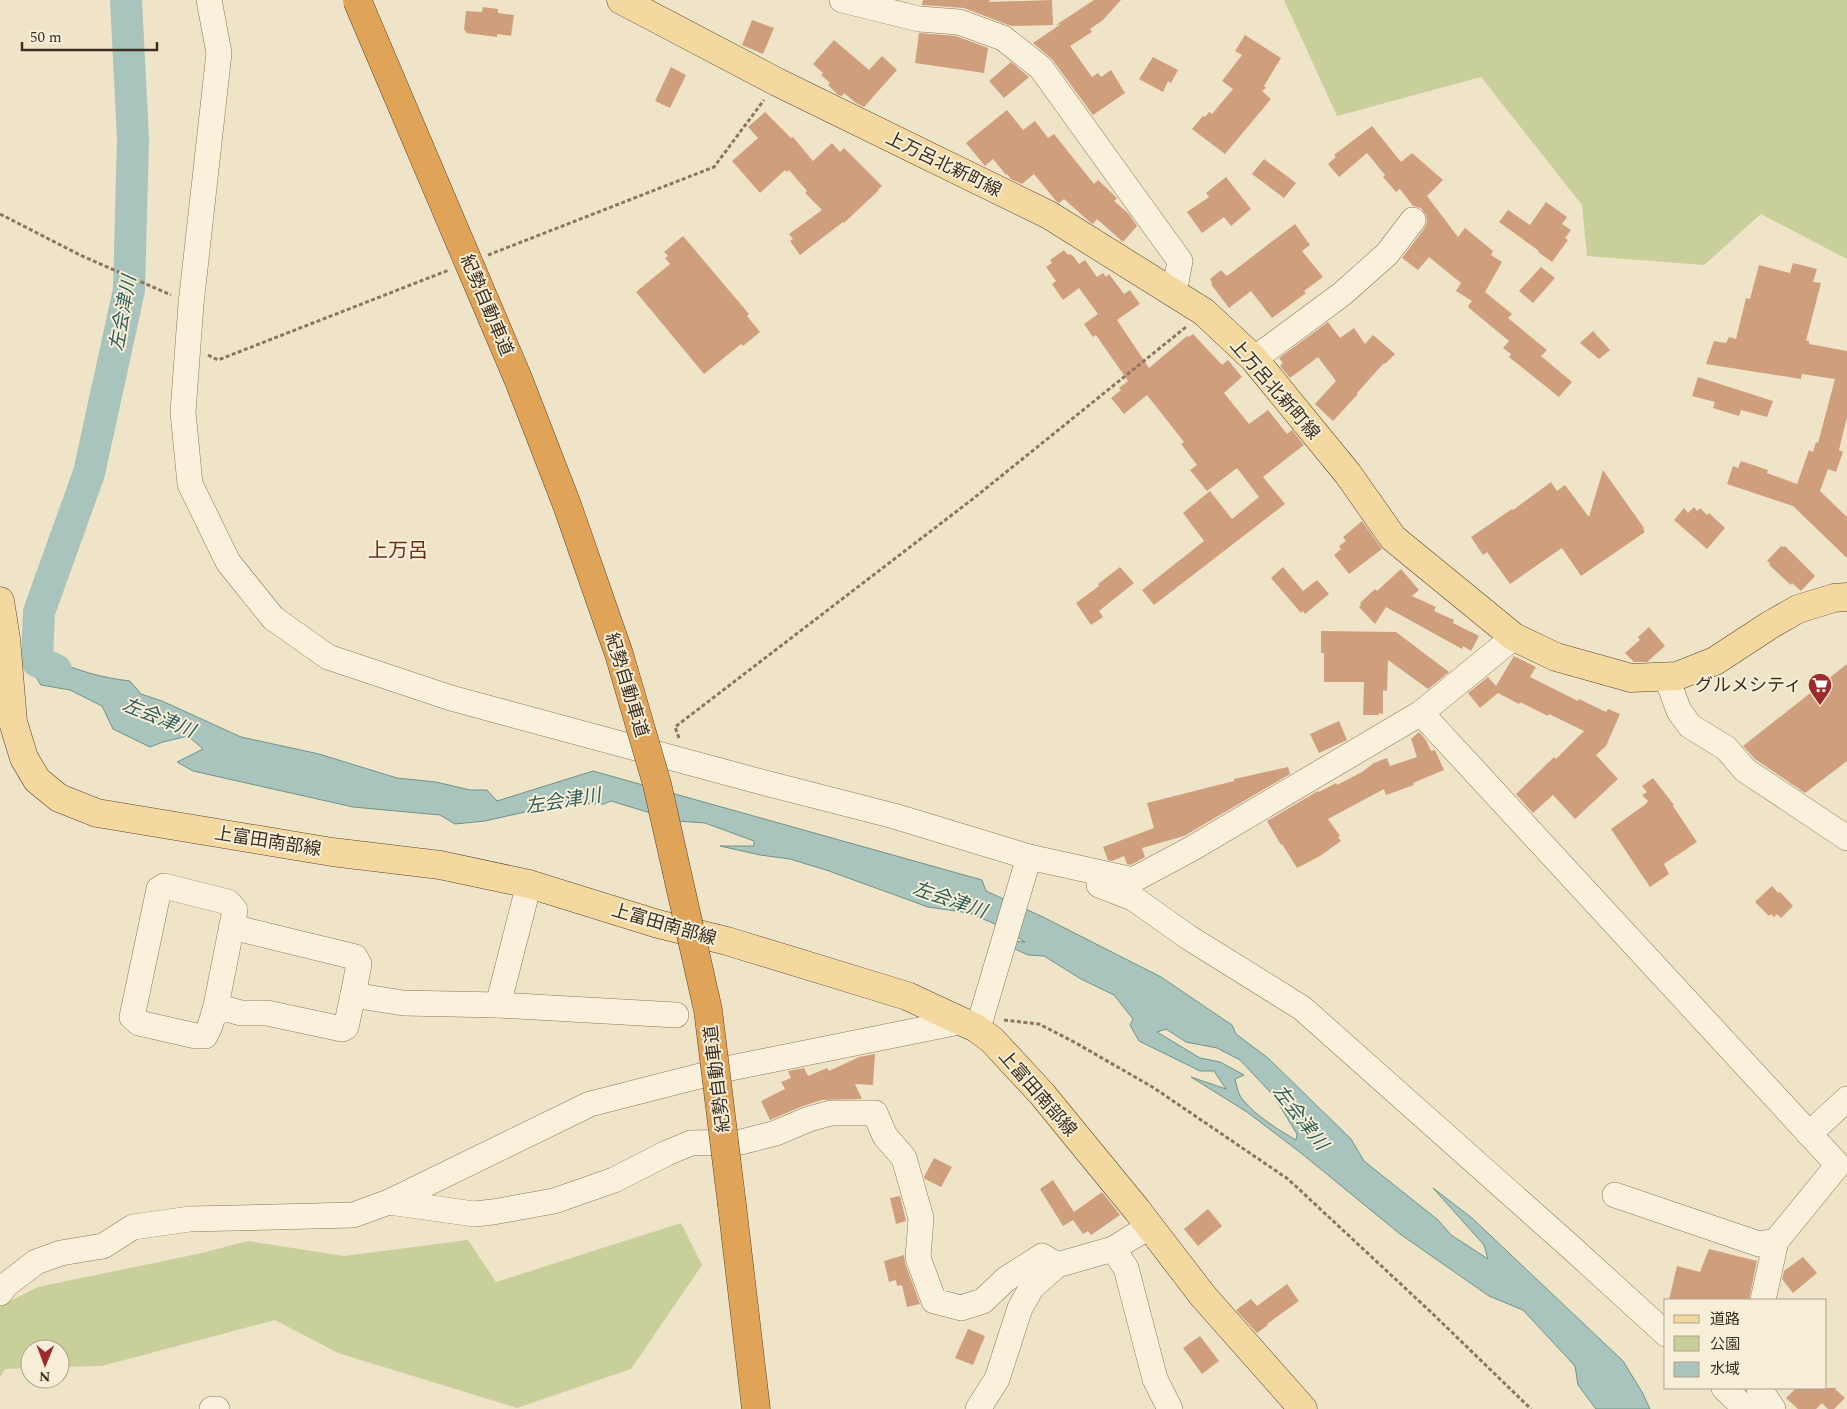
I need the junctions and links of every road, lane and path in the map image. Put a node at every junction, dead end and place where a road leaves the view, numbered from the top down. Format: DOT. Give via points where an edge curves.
graph roads {
  1 [pos="209,0"];
  2 [pos="357,0"];
  3 [pos="621,0"];
  4 [pos="842,0"];
  5 [pos="0,214"];
  6 [pos="1413,220"];
  7 [pos="1174,293"];
  8 [pos="173,296"];
  9 [pos="1204,312"];
  10 [pos="1254,359"];
  11 [pos="1847,597"];
  12 [pos="0,601"];
  13 [pos="1514,637"];
  14 [pos="3,640"];
  15 [pos="1666,676"];
  16 [pos="1421,713"];
  17 [pos="680,740"];
  18 [pos="1847,838"];
  19 [pos="1027,865"];
  20 [pos="529,884"];
  21 [pos="232,928"];
  22 [pos="354,995"];
  23 [pos="498,1005"];
  24 [pos="216,1006"];
  25 [pos="676,1016"];
  26 [pos="976,1018"];
  27 [pos="1847,1099"];
  28 [pos="1809,1134"];
  29 [pos="1615,1196"];
  30 [pos="389,1202"];
  31 [pos="1150,1226"];
  32 [pos="1776,1241"];
  33 [pos="1112,1249"];
  34 [pos="1057,1266"];
  35 [pos="0,1293"];
  36 [pos="1762,1299"];
  37 [pos="1664,1332"];
  38 [pos="1725,1389"];
  39 [pos="1760,1389"];
  40 [pos="212,1409"];
  41 [pos="217,1409"];
  42 [pos="756,1409"];
  43 [pos="978,1409"];
  44 [pos="1170,1409"];
  45 [pos="1303,1409"];
  46 [pos="1531,1409"];
  47 [pos="1746,1409"];
  48 [pos="1773,1409"];
  1 -- 19 [label="street" via="219,53 191,304 183,412 190,484 228,562 273,618 328,657 451,698 894,816"];
  2 -- 42 [label="highway, 紀勢自動車道, bridge" via="519,381 567,504 618,654 657,784 708,1010"];
  3 -- 7 [label="main road, 上万呂北新町線" via="777,82 1049,215"];
  4 -- 7 [label="street" via="920,19 959,22 1002,38 1041,68 1180,261"];
  5 -- 8 [label="path"];
  6 -- 10 [label="street" via="1387,254 1350,287"];
  7 -- 9 [label="main road, 上万呂北新町線"];
  9 -- 10 [label="main road, 上万呂北新町線"];
  9 -- 17 [label="path" via="974,498 675,727"];
  10 -- 13 [label="main road, 上万呂北新町線" via="1348,474 1393,538"];
  11 -- 15 [label="main road, 上万呂北新町線" via="1798,609 1715,661 1677,676"];
  12 -- 14 [label="main road, 上富田南部線"];
  13 -- 15 [label="main road, 上万呂北新町線" via="1556,657 1603,671 1631,678"];
  13 -- 16 [label="street"];
  14 -- 20 [label="main road, 上富田南部線" via="13,722 24,758 36,780 59,798 96,813 332,852 440,865"];
  15 -- 18 [label="street" via="1679,711 1690,726 1726,748 1744,770"];
  16 -- 19 [label="street" via="1133,880"];
  16 -- 28 [label="street"];
  19 -- 26 [label="street"];
  19 -- 37 [label="street" via="1133,898 1188,937 1302,1008"];
  20 -- 23 [label="street"];
  20 -- 26 [label="main road, 上富田南部線"];
  21 -- 22 [label="street" via="355,958 359,964"];
  21 -- 24 [label="street"];
  21 -- 24 [label="street" via="235,910 228,902 164,886 158,889 132,1017 139,1023 204,1036"];
  22 -- 23 [label="street" via="403,1003"];
  22 -- 24 [label="street" via="346,1026 342,1028 267,1013 241,1013"];
  23 -- 25 [label="street"];
  26 -- 30 [label="street" via="731,1068 590,1104"];
  26 -- 31 [label="main road, 上富田南部線"];
  26 -- 46 [label="path" via="1039,1024 1154,1088 1288,1179"];
  27 -- 28 [label="street"];
  28 -- 32 [label="street" via="1838,1165"];
  29 -- 32 [label="street" via="1759,1244"];
  30 -- 34 [label="street" via="474,1214 554,1201 614,1180 691,1143 741,1142 831,1113 875,1113 885,1136 904,1158 921,1218 918,1258 934,1301 961,1308 983,1301 1006,1279 1042,1256"];
  30 -- 35 [label="street" via="353,1214 190,1220 133,1227 104,1246 61,1253 36,1262"];
  31 -- 33 [label="street"];
  31 -- 45 [label="main road, 上富田南部線" via="1203,1296"];
  32 -- 36 [label="street"];
  33 -- 34 [label="street"];
  33 -- 44 [label="street" via="1126,1268 1155,1379"];
  34 -- 43 [label="street" via="1032,1287 1020,1308 997,1379"];
  38 -- 47 [label="street"];
  39 -- 48 [label="street"];
  40 -- 41 [label="street"];
}
